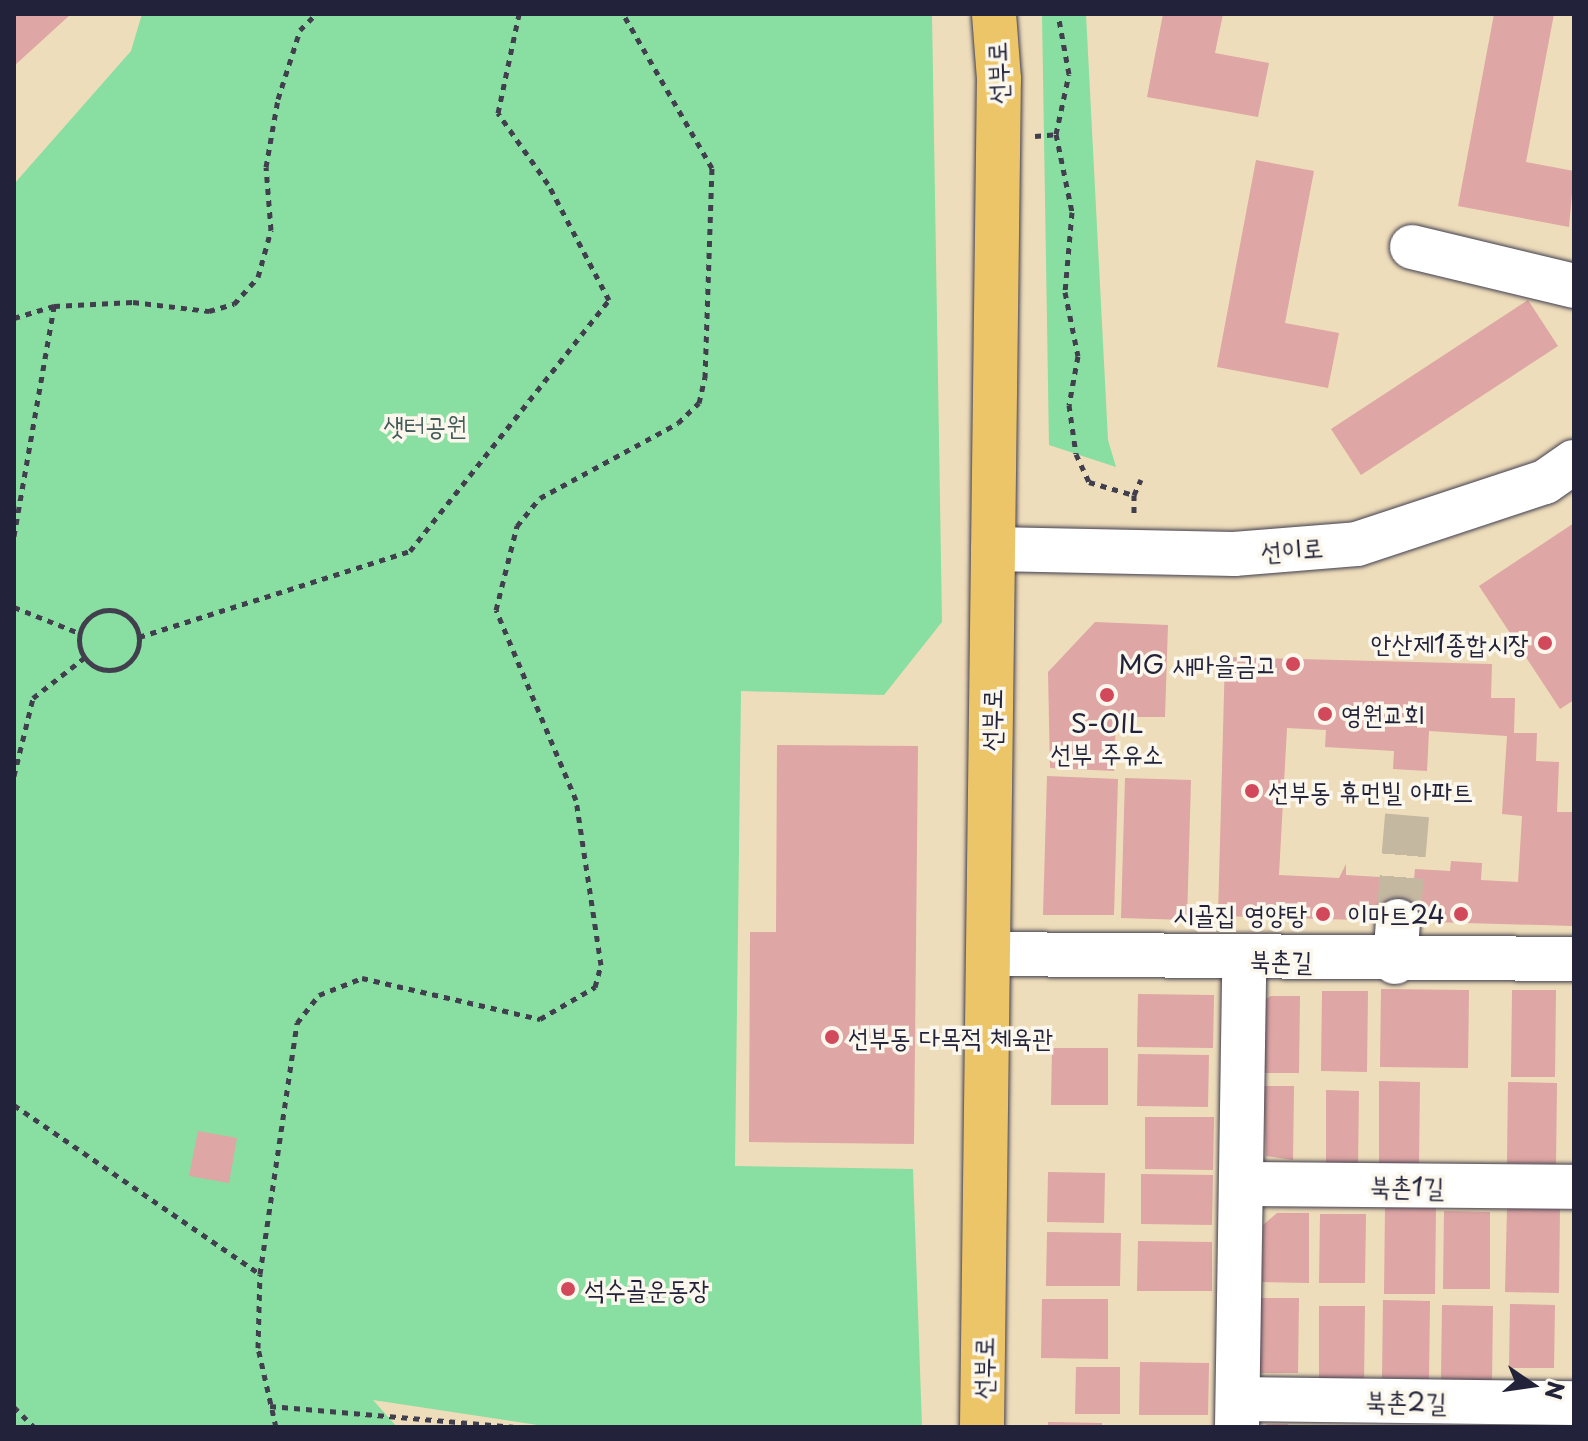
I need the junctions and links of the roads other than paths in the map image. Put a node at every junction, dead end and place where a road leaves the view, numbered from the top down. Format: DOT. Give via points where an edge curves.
graph roads {
  1 [pos="994,14"];
  2 [pos="1412,247"];
  3 [pos="1574,286"];
  4 [pos="1574,462"];
  5 [pos="993,549"];
  6 [pos="988,954"];
  7 [pos="1244,959"];
  8 [pos="1574,959"];
  9 [pos="1241,1184"];
  10 [pos="1574,1187"];
  11 [pos="1574,1403"];
  12 [pos="1238,1413"];
  13 [pos="982,1427"];
  1 -- 5 [label="main road, 선부로" via="998,140"];
  2 -- 3 [label="street"];
  4 -- 5 [label="street, 선이로" via="1545,482 1357,544 1133,552"];
  5 -- 6 [label="main road, 선부로"];
  6 -- 7 [label="street, 북촌길"];
  6 -- 13 [label="main road, 선부로"];
  7 -- 8 [label="street, 북촌길" via="1396,941"];
  7 -- 9 [label="street"];
  9 -- 10 [label="street, 북촌1길"];
  9 -- 12 [label="street"];
  11 -- 12 [label="street, 북촌2길"];
}
